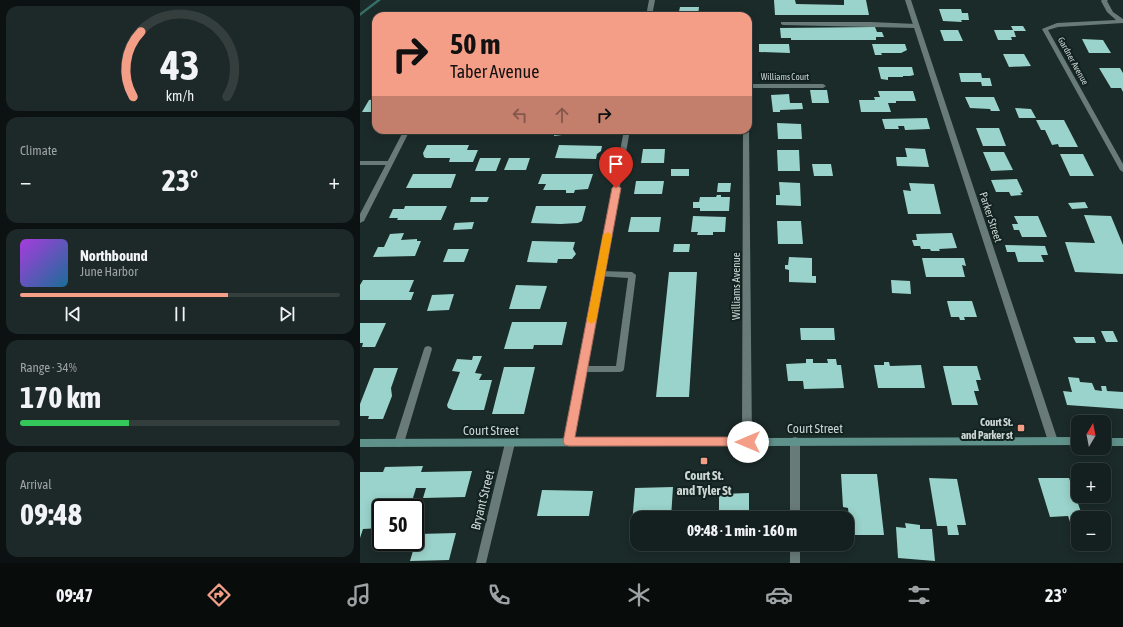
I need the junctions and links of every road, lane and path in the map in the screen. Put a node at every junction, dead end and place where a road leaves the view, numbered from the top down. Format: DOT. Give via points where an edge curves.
graph roads {
  1 [pos="652,0"];
  2 [pos="908,0"];
  3 [pos="1106,0"];
  4 [pos="650,12"];
  5 [pos="1122,21"];
  6 [pos="783,23"];
  7 [pos="916,26"];
  8 [pos="752,86"];
  9 [pos="823,86"];
  10 [pos="405,134"];
  11 [pos="627,134"];
  12 [pos="746,134"];
  13 [pos="360,163"];
  14 [pos="390,163"];
  15 [pos="1123,170"];
  16 [pos="360,221"];
  17 [pos="600,274"];
  18 [pos="428,350"];
  19 [pos="582,369"];
  20 [pos="795,441"];
  21 [pos="1053,441"];
  22 [pos="1071,441"];
  23 [pos="569,442"];
  24 [pos="748,442"];
  25 [pos="1111,442"];
  26 [pos="1123,442"];
  27 [pos="360,443"];
  28 [pos="399,443"];
  29 [pos="510,443"];
  30 [pos="795,511"];
  31 [pos="795,551"];
  32 [pos="481,563"];
  33 [pos="795,563"];
  1 -- 4 [label="street"];
  2 -- 7 [label="street, Parker Street"];
  3 -- 5 [label="street" via="1104,1 1107,8"];
  5 -- 15 [label="street, Gardner Avenue" via="1057,24 1045,29"];
  6 -- 7 [label="street"];
  7 -- 21 [label="street, Parker Street"];
  8 -- 9 [label="street, Williams Court"];
  10 -- 14 [label="street"];
  11 -- 17 [label="street"];
  12 -- 24 [label="street, Williams Avenue"];
  13 -- 14 [label="street"];
  14 -- 16 [label="street"];
  17 -- 19 [label="street"];
  17 -- 19 [label="street" via="632,275 620,369"];
  18 -- 28 [label="street"];
  19 -- 23 [label="street"];
  20 -- 21 [label="main road, Court Street"];
  20 -- 24 [label="main road, Court Street"];
  20 -- 30 [label="street"];
  21 -- 22 [label="main road, Court Street"];
  23 -- 24 [label="main road, Court Street"];
  23 -- 29 [label="main road, Court Street"];
  25 -- 26 [label="main road"];
  27 -- 28 [label="main road, Court Street"];
  28 -- 29 [label="main road, Court Street"];
  29 -- 32 [label="street, Bryant Street"];
  31 -- 33 [label="street"];
}
